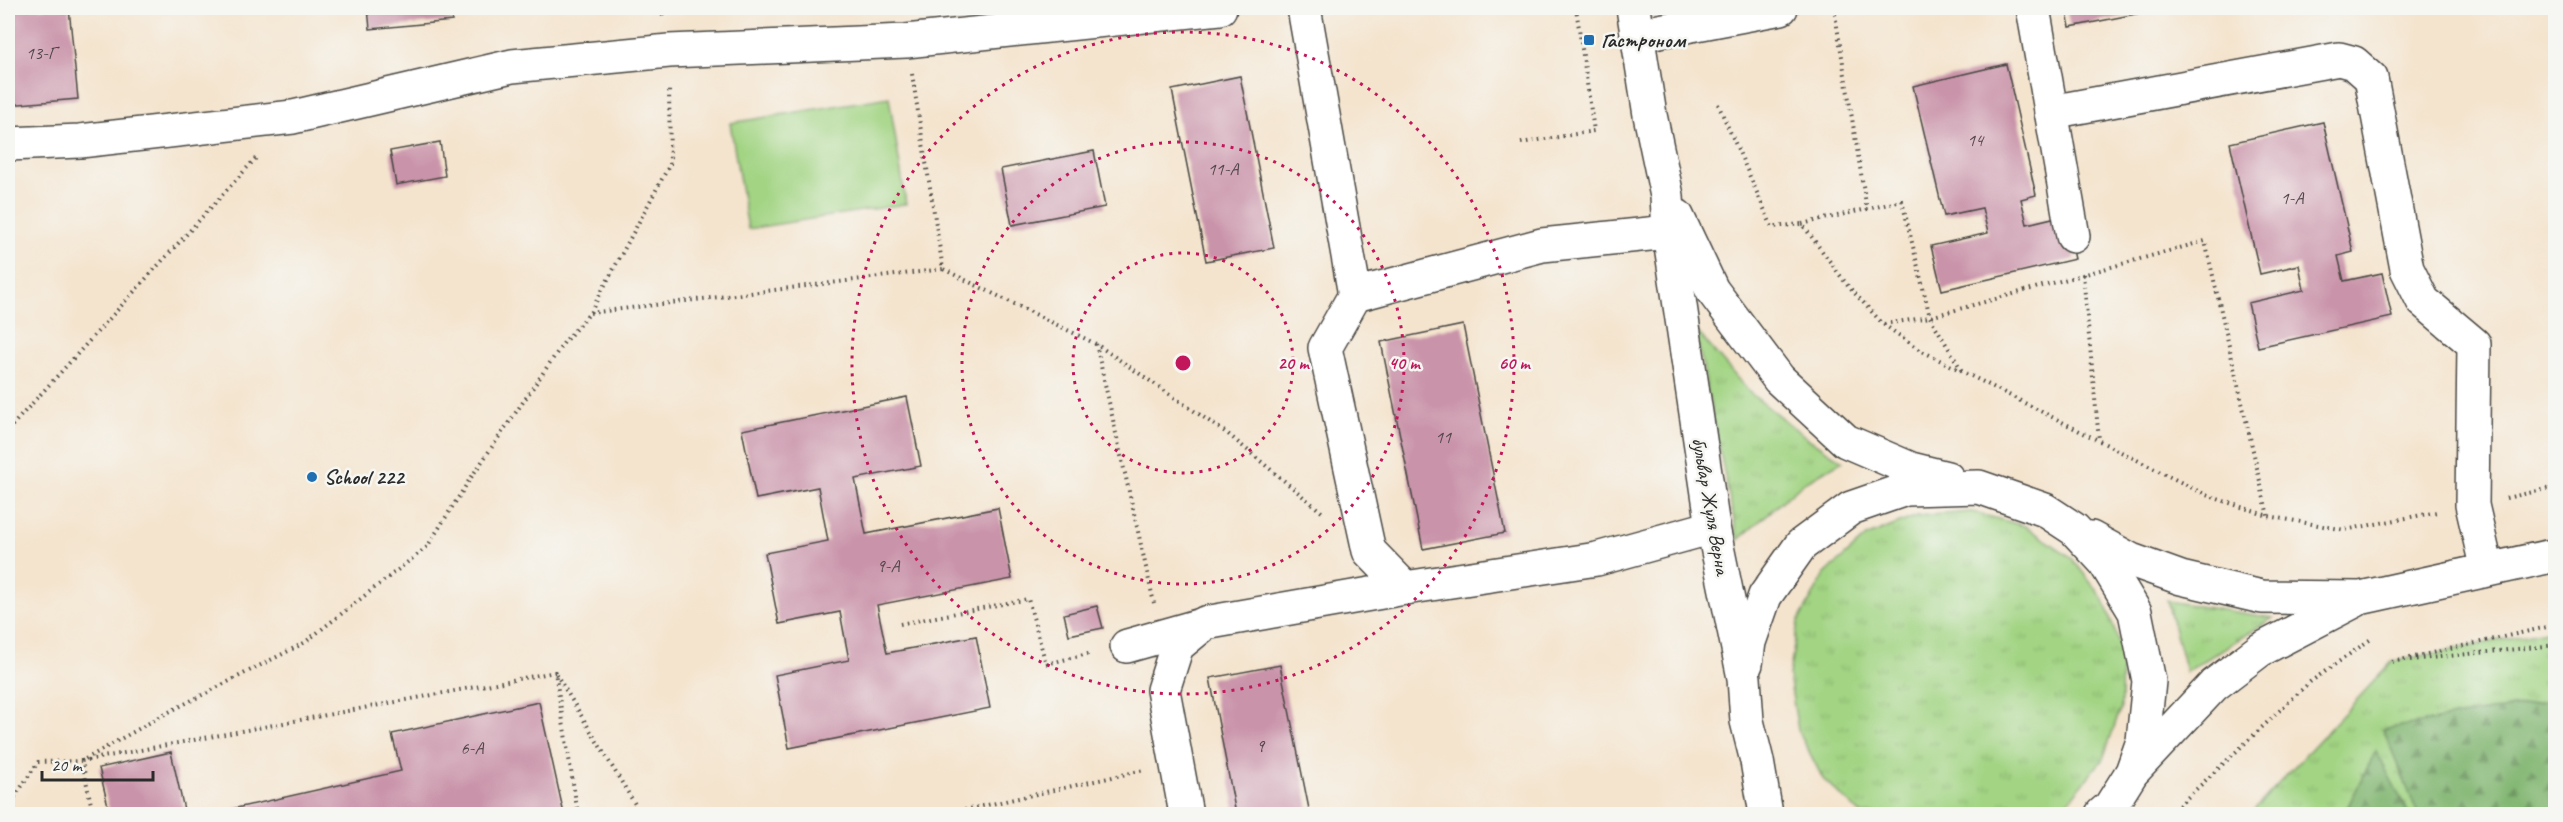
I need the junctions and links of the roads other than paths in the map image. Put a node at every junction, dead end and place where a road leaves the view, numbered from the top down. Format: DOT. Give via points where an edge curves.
graph roads {
  1 [pos="1220,8"];
  2 [pos="1304,8"];
  3 [pos="1781,8"];
  4 [pos="2033,8"];
  5 [pos="1636,21"];
  6 [pos="2051,112"];
  7 [pos="8,144"];
  8 [pos="1667,196"];
  9 [pos="1669,232"];
  10 [pos="2073,236"];
  11 [pos="1355,295"];
  12 [pos="1979,487"];
  13 [pos="1713,526"];
  14 [pos="2074,529"];
  15 [pos="2556,555"];
  16 [pos="2487,570"];
  17 [pos="1405,588"];
  18 [pos="2360,598"];
  19 [pos="1205,623"];
  20 [pos="1127,646"];
  21 [pos="1744,678"];
  22 [pos="1757,760"];
  23 [pos="2132,772"];
  24 [pos="1186,814"];
  25 [pos="1766,814"];
  26 [pos="1791,814"];
  27 [pos="2102,814"];
  1 -- 7 [label="street" via="906,41 669,51 512,66 293,117 80,141"];
  2 -- 11 [label="street"];
  3 -- 5 [label="street"];
  4 -- 6 [label="street"];
  5 -- 8 [label="street, бульвар Жуля Верна"];
  6 -- 10 [label="street"];
  6 -- 16 [label="street" via="2339,58 2354,63 2371,78 2407,269 2424,301 2474,344 2472,505"];
  8 -- 9 [label="street, бульвар Жуля Верна"];
  8 -- 12 [label="street, бульвар Жуля Верна" via="1712,290 1779,379 1846,441 1911,469"];
  9 -- 11 [label="street" via="1542,245"];
  9 -- 13 [label="street, бульвар Жуля Верна"];
  11 -- 17 [label="street" via="1325,348 1369,551"];
  12 -- 14 [label="street, бульвар Жуля Верна" via="2045,510"];
  12 -- 21 [label="street" via="1906,489 1851,508 1801,545 1765,596 1749,642"];
  13 -- 17 [label="street" via="1597,559"];
  13 -- 21 [label="street, бульвар Жуля Верна"];
  14 -- 18 [label="street" via="2131,560 2181,578 2262,597"];
  14 -- 23 [label="street" via="2104,561 2135,612 2149,681 2143,741"];
  15 -- 16 [label="street"];
  16 -- 18 [label="street"];
  17 -- 19 [label="street"];
  18 -- 23 [label="street" via="2260,650 2232,671"];
  19 -- 20 [label="street"];
  19 -- 24 [label="street" via="1177,646 1163,690"];
  21 -- 22 [label="street, бульвар Жуля Верна" via="1747,721"];
  22 -- 25 [label="street, бульвар Жуля Верна"];
  22 -- 26 [label="street" via="1774,796"];
  23 -- 27 [label="street"];
}
